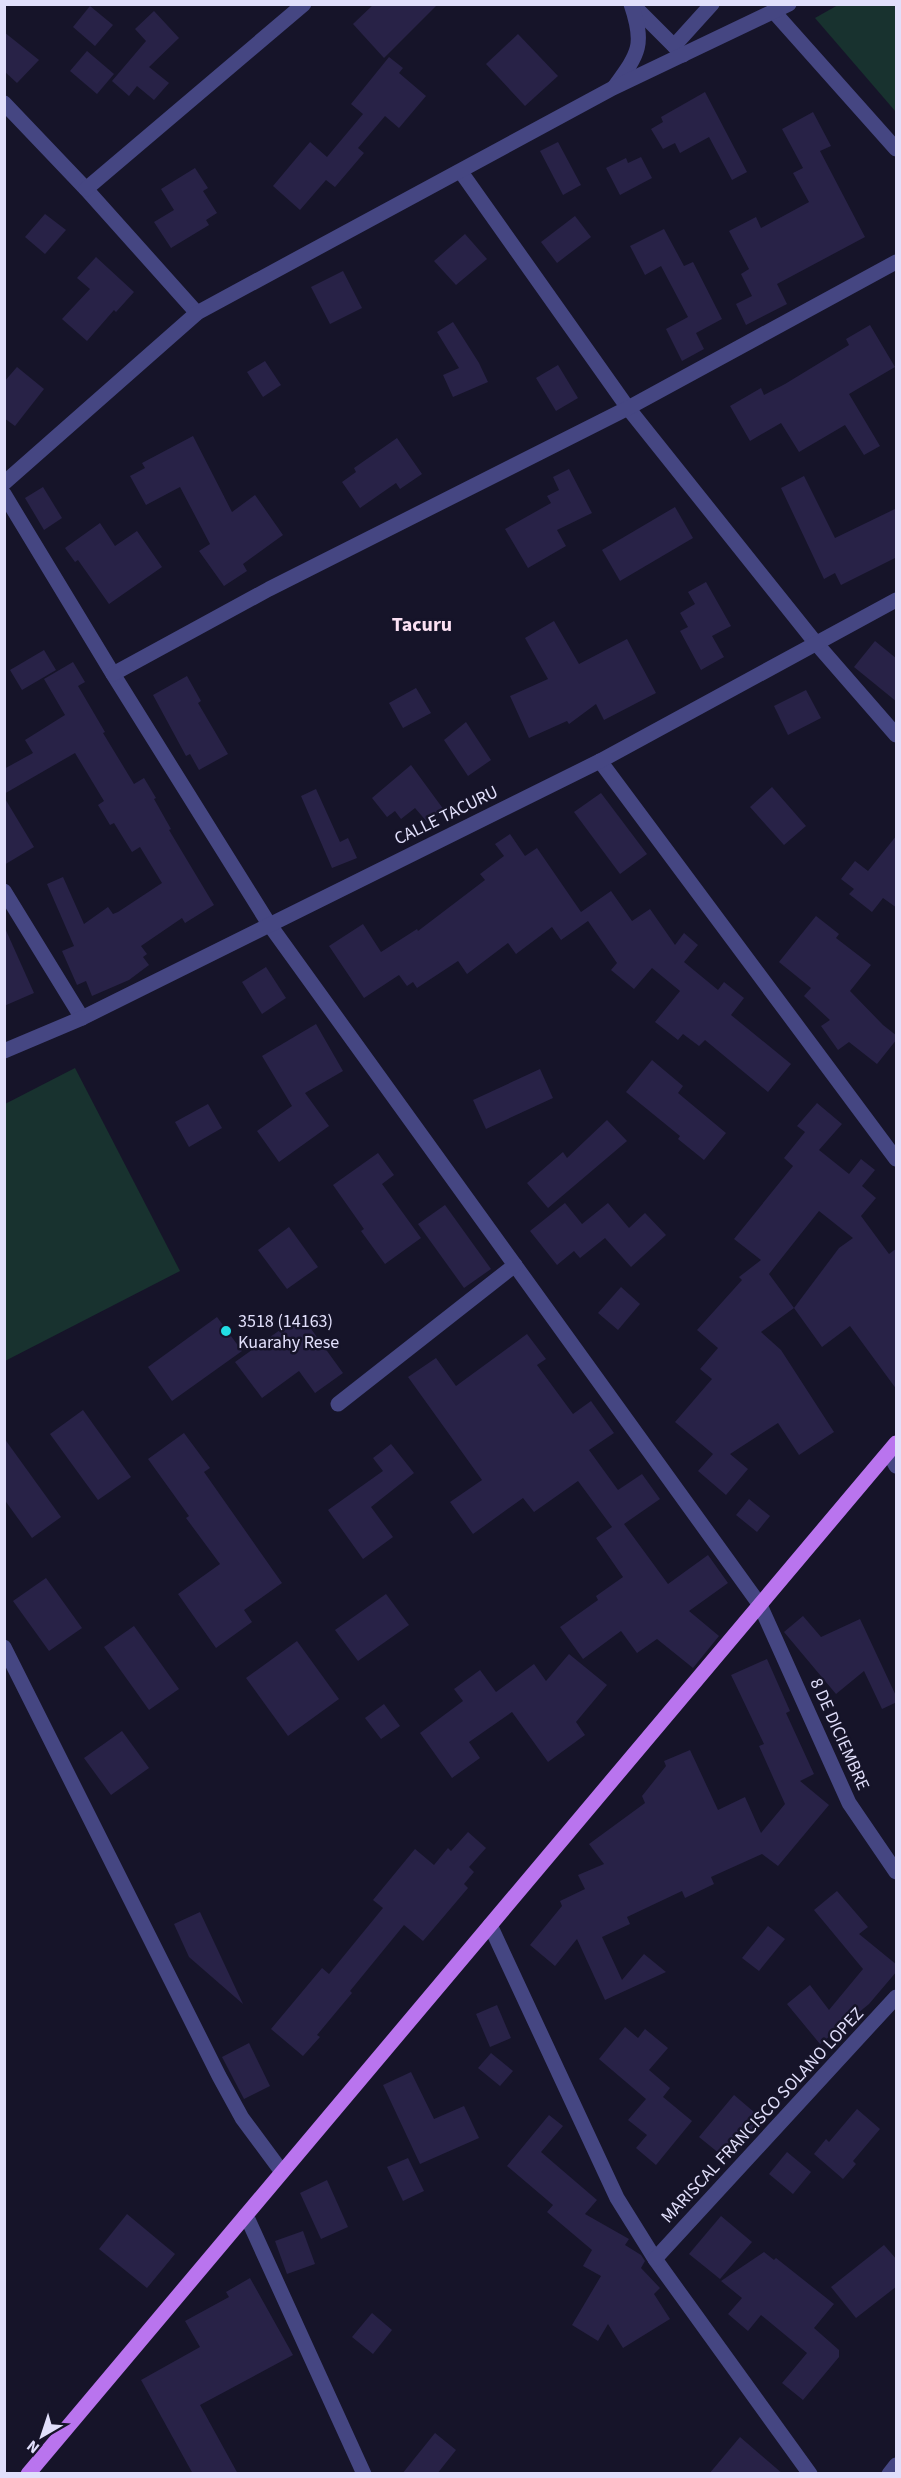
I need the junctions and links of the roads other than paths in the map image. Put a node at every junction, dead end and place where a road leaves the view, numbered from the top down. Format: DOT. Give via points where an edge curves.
graph roads {
  1 [pos="304,4"];
  2 [pos="632,4"];
  3 [pos="712,4"];
  4 [pos="789,4"];
  5 [pos="774,12"];
  6 [pos="679,50"];
  7 [pos="613,88"];
  8 [pos="4,103"];
  9 [pos="897,149"];
  10 [pos="461,172"];
  11 [pos="86,189"];
  12 [pos="897,262"];
  13 [pos="197,313"];
  14 [pos="628,408"];
  15 [pos="4,483"];
  16 [pos="4,494"];
  17 [pos="897,600"];
  18 [pos="815,642"];
  19 [pos="113,674"];
  20 [pos="897,735"];
  21 [pos="600,761"];
  22 [pos="4,891"];
  23 [pos="269,924"];
  24 [pos="82,1018"];
  25 [pos="4,1051"];
  26 [pos="897,1159"];
  27 [pos="515,1265"];
  28 [pos="338,1404"];
  29 [pos="894,1454"];
  30 [pos="760,1605"];
  31 [pos="4,1647"];
  32 [pos="897,1872"];
  33 [pos="490,1925"];
  34 [pos="897,1997"];
  35 [pos="282,2172"];
  36 [pos="246,2215"];
  37 [pos="655,2259"];
  38 [pos="897,2465"];
  39 [pos="28,2474"];
  40 [pos="364,2474"];
  41 [pos="810,2474"];
  42 [pos="889,2474"];
  1 -- 11 [label="street"];
  2 -- 6 [label="street"];
  2 -- 7 [label="street" via="639,29 638,47"];
  3 -- 6 [label="street"];
  4 -- 5 [label="street"];
  5 -- 6 [label="street"];
  5 -- 9 [label="street"];
  6 -- 7 [label="street"];
  7 -- 10 [label="street"];
  8 -- 11 [label="street"];
  10 -- 13 [label="street"];
  10 -- 14 [label="street"];
  11 -- 13 [label="street"];
  12 -- 14 [label="street"];
  13 -- 15 [label="street"];
  14 -- 18 [label="street"];
  14 -- 19 [label="street" via="269,589"];
  16 -- 19 [label="street, 8 DE DICIEMBRE"];
  17 -- 18 [label="street, CALLE TACURU"];
  18 -- 20 [label="street"];
  18 -- 21 [label="street, CALLE TACURU"];
  19 -- 23 [label="street, 8 DE DICIEMBRE"];
  21 -- 23 [label="street, CALLE TACURU"];
  21 -- 26 [label="street"];
  22 -- 24 [label="street"];
  23 -- 24 [label="street, CALLE TACURU"];
  23 -- 27 [label="street, 8 DE DICIEMBRE"];
  24 -- 25 [label="street, CALLE TACURU"];
  27 -- 28 [label="street"];
  27 -- 30 [label="street, 8 DE DICIEMBRE"];
  29 -- 30 [label="main road"];
  30 -- 32 [label="street, 8 DE DICIEMBRE" via="849,1803"];
  30 -- 33 [label="main road"];
  31 -- 35 [label="street" via="219,2076 242,2118"];
  33 -- 35 [label="main road"];
  33 -- 37 [label="street" via="617,2198"];
  34 -- 37 [label="street, MARISCAL FRANCISCO SOLANO LOPEZ"];
  35 -- 36 [label="main road"];
  36 -- 39 [label="main road"];
  36 -- 40 [label="street"];
  37 -- 41 [label="street"];
  38 -- 42 [label="street"];
}
